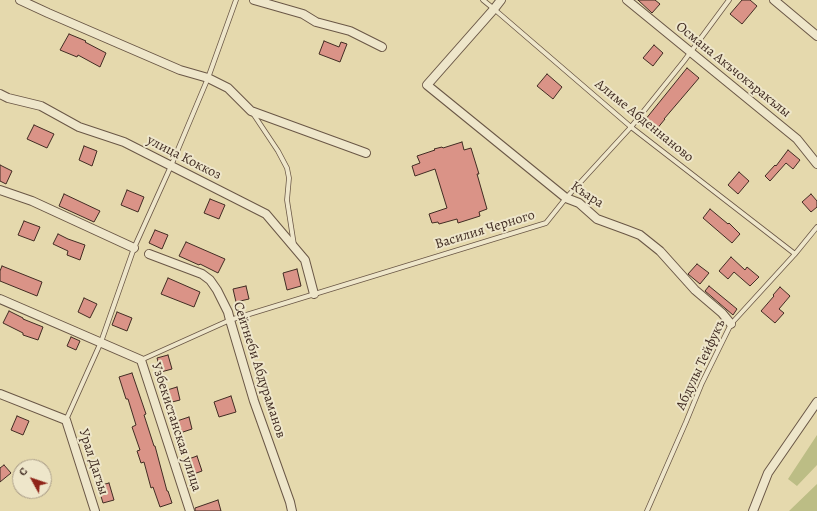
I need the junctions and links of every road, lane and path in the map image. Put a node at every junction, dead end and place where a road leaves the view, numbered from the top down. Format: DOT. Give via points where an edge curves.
graph roads {
  1 [pos="20,0"];
  2 [pos="236,0"];
  3 [pos="254,0"];
  4 [pos="483,0"];
  5 [pos="501,0"];
  6 [pos="627,0"];
  7 [pos="729,0"];
  8 [pos="774,0"];
  9 [pos="494,9"];
  10 [pos="817,36"];
  11 [pos="382,47"];
  12 [pos="691,52"];
  13 [pos="208,78"];
  14 [pos="0,94"];
  15 [pos="251,111"];
  16 [pos="631,127"];
  17 [pos="366,153"];
  18 [pos="817,164"];
  19 [pos="171,166"];
  20 [pos="0,190"];
  21 [pos="566,198"];
  22 [pos="817,228"];
  23 [pos="294,247"];
  24 [pos="134,248"];
  25 [pos="149,254"];
  26 [pos="795,254"];
  27 [pos="314,294"];
  28 [pos="0,299"];
  29 [pos="230,320"];
  30 [pos="731,324"];
  31 [pos="101,342"];
  32 [pos="141,360"];
  33 [pos="0,394"];
  34 [pos="817,402"];
  35 [pos="66,420"];
  36 [pos="95,511"];
  37 [pos="190,511"];
  38 [pos="292,511"];
  39 [pos="647,511"];
  40 [pos="753,511"];
  1 -- 13 [label="street" via="180,70"];
  2 -- 13 [label="lane"];
  3 -- 11 [label="street" via="350,31"];
  4 -- 9 [label="lane, Алиме Абденнаново"];
  5 -- 9 [label="street"];
  6 -- 12 [label="street, Османа Акъчокъракълы"];
  7 -- 12 [label="lane, Василия Черного"];
  8 -- 10 [label="street"];
  9 -- 16 [label="lane, Алиме Абденнаново"];
  9 -- 21 [label="street, Къара" via="427,85"];
  12 -- 16 [label="lane, Василия Черного"];
  12 -- 18 [label="street, Османа Акъчокъракълы" via="797,140"];
  13 -- 15 [label="street" via="228,88"];
  13 -- 19 [label="lane"];
  14 -- 19 [label="street, улица Коккоз" via="41,106 79,127 124,142"];
  15 -- 17 [label="street"];
  15 -- 23 [label="lane" via="287,168 287,200"];
  16 -- 21 [label="lane, Василия Черного"];
  16 -- 26 [label="lane, Алиме Абденнаново"];
  19 -- 23 [label="street, улица Коккоз" via="266,214"];
  19 -- 24 [label="lane"];
  20 -- 24 [label="street" via="32,201"];
  21 -- 27 [label="lane, Василия Черного" via="546,223"];
  21 -- 30 [label="street, Къара" via="579,203 597,219 640,235 660,251 695,290"];
  22 -- 26 [label="lane, Абдулы Тейфукъ"];
  23 -- 27 [label="street, улица Коккоз" via="305,260"];
  24 -- 31 [label="lane"];
  25 -- 29 [label="street, Сейтнеби Абдураманов" via="202,274 210,280"];
  26 -- 30 [label="lane, Абдулы Тейфукъ"];
  27 -- 29 [label="lane, Василия Черного"];
  28 -- 31 [label="street, Узбекистанская улица"];
  29 -- 32 [label="lane, Василия Черного"];
  29 -- 38 [label="street, Сейтнеби Абдураманов" via="254,401"];
  30 -- 39 [label="lane, Абдулы Тейфукъ" via="702,383"];
  31 -- 32 [label="street, Узбекистанская улица"];
  31 -- 35 [label="lane"];
  32 -- 37 [label="street, Узбекистанская улица"];
  33 -- 35 [label="street, Урал Дагъы"];
  34 -- 40 [label="street" via="768,473"];
  35 -- 36 [label="street, Урал Дагъы"];
}
